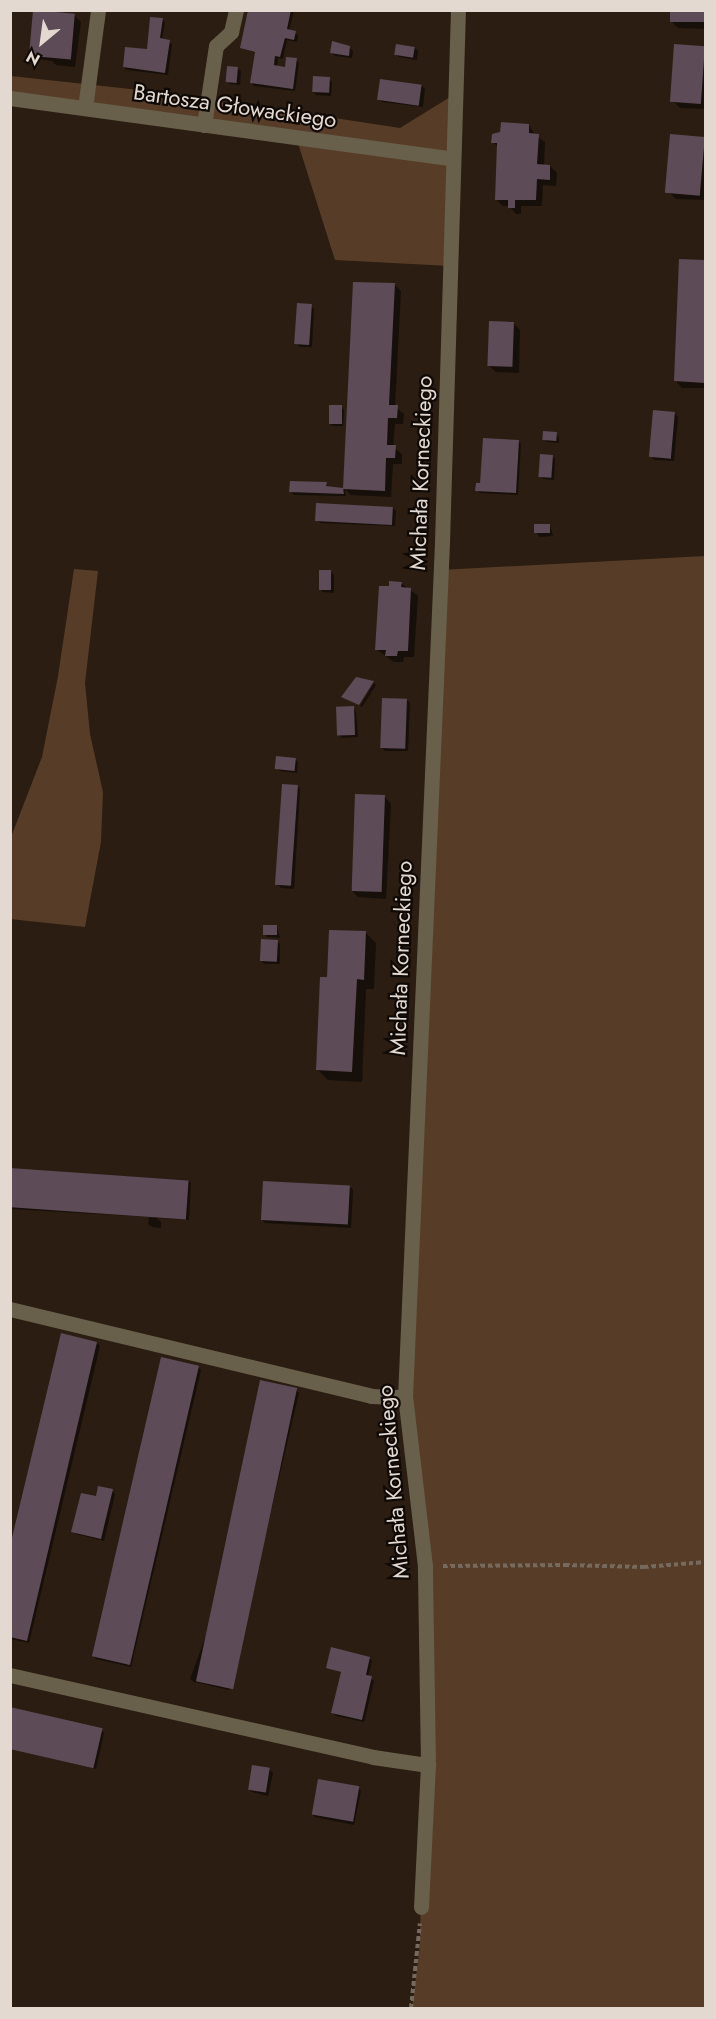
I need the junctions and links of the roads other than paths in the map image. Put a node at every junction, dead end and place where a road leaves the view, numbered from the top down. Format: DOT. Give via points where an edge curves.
graph roads {
  1 [pos="98,10"];
  2 [pos="236,10"];
  3 [pos="458,10"];
  4 [pos="10,98"];
  5 [pos="85,108"];
  6 [pos="204,125"];
  7 [pos="453,159"];
  8 [pos="10,1309"];
  9 [pos="405,1397"];
  10 [pos="10,1675"];
  11 [pos="428,1765"];
  12 [pos="421,1907"];
  1 -- 5 [label="street"];
  2 -- 6 [label="street" via="231,33 216,46"];
  3 -- 7 [label="street, Michała Korneckiego"];
  4 -- 5 [label="street, Bartosza Głowackiego"];
  5 -- 6 [label="street, Bartosza Głowackiego"];
  6 -- 7 [label="street, Bartosza Głowackiego"];
  7 -- 9 [label="street, Michała Korneckiego" via="442,542"];
  8 -- 9 [label="street" via="371,1396"];
  9 -- 11 [label="street, Michała Korneckiego" via="425,1566"];
  10 -- 11 [label="street" via="373,1757"];
  11 -- 12 [label="street, Michała Korneckiego"];
}
